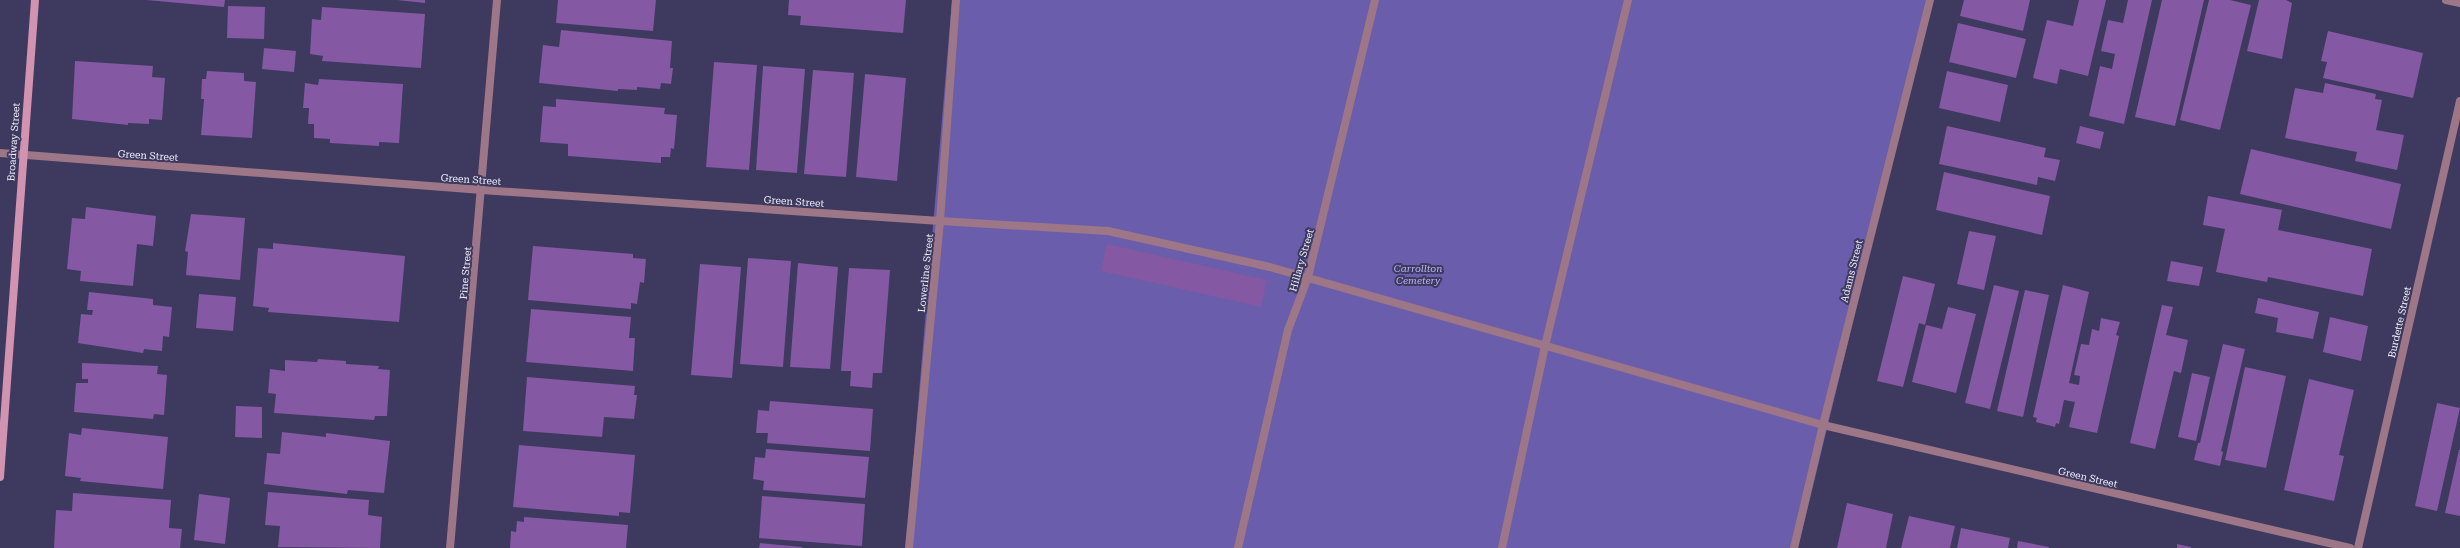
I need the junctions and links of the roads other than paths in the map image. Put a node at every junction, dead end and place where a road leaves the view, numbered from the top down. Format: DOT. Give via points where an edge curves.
graph roads {
  1 [pos="35,0"];
  2 [pos="497,0"];
  3 [pos="956,0"];
  4 [pos="1375,0"];
  5 [pos="1628,0"];
  6 [pos="1930,0"];
  7 [pos="2446,0"];
  8 [pos="2460,3"];
  9 [pos="2460,101"];
  10 [pos="0,153"];
  11 [pos="22,155"];
  12 [pos="482,190"];
  13 [pos="940,222"];
  14 [pos="1308,277"];
  15 [pos="1545,346"];
  16 [pos="1823,426"];
  17 [pos="0,477"];
  18 [pos="450,548"];
  19 [pos="909,548"];
  20 [pos="1238,548"];
  21 [pos="1502,548"];
  22 [pos="1794,548"];
  23 [pos="2350,548"];
  24 [pos="2358,548"];
  1 -- 11 [label="street, Broadway Street"];
  2 -- 12 [label="street, Pine Street"];
  3 -- 13 [label="street, Lowerline Street"];
  4 -- 14 [label="street, Hillary Street"];
  5 -- 15 [label="street"];
  6 -- 16 [label="street, Adams Street"];
  7 -- 8 [label="street"];
  9 -- 24 [label="street, Burdette Street"];
  10 -- 11 [label="street, Green Street"];
  11 -- 12 [label="street, Green Street"];
  11 -- 17 [label="street, Broadway Street"];
  12 -- 13 [label="street, Green Street"];
  12 -- 18 [label="street, Pine Street"];
  13 -- 14 [label="street, Green Street" via="1108,231"];
  13 -- 19 [label="street, Lowerline Street"];
  14 -- 15 [label="street, Green Street"];
  14 -- 20 [label="street, Hillary Street" via="1288,330"];
  15 -- 16 [label="street, Green Street"];
  15 -- 21 [label="street"];
  16 -- 22 [label="street, Adams Street"];
  16 -- 23 [label="street, Green Street"];
}
